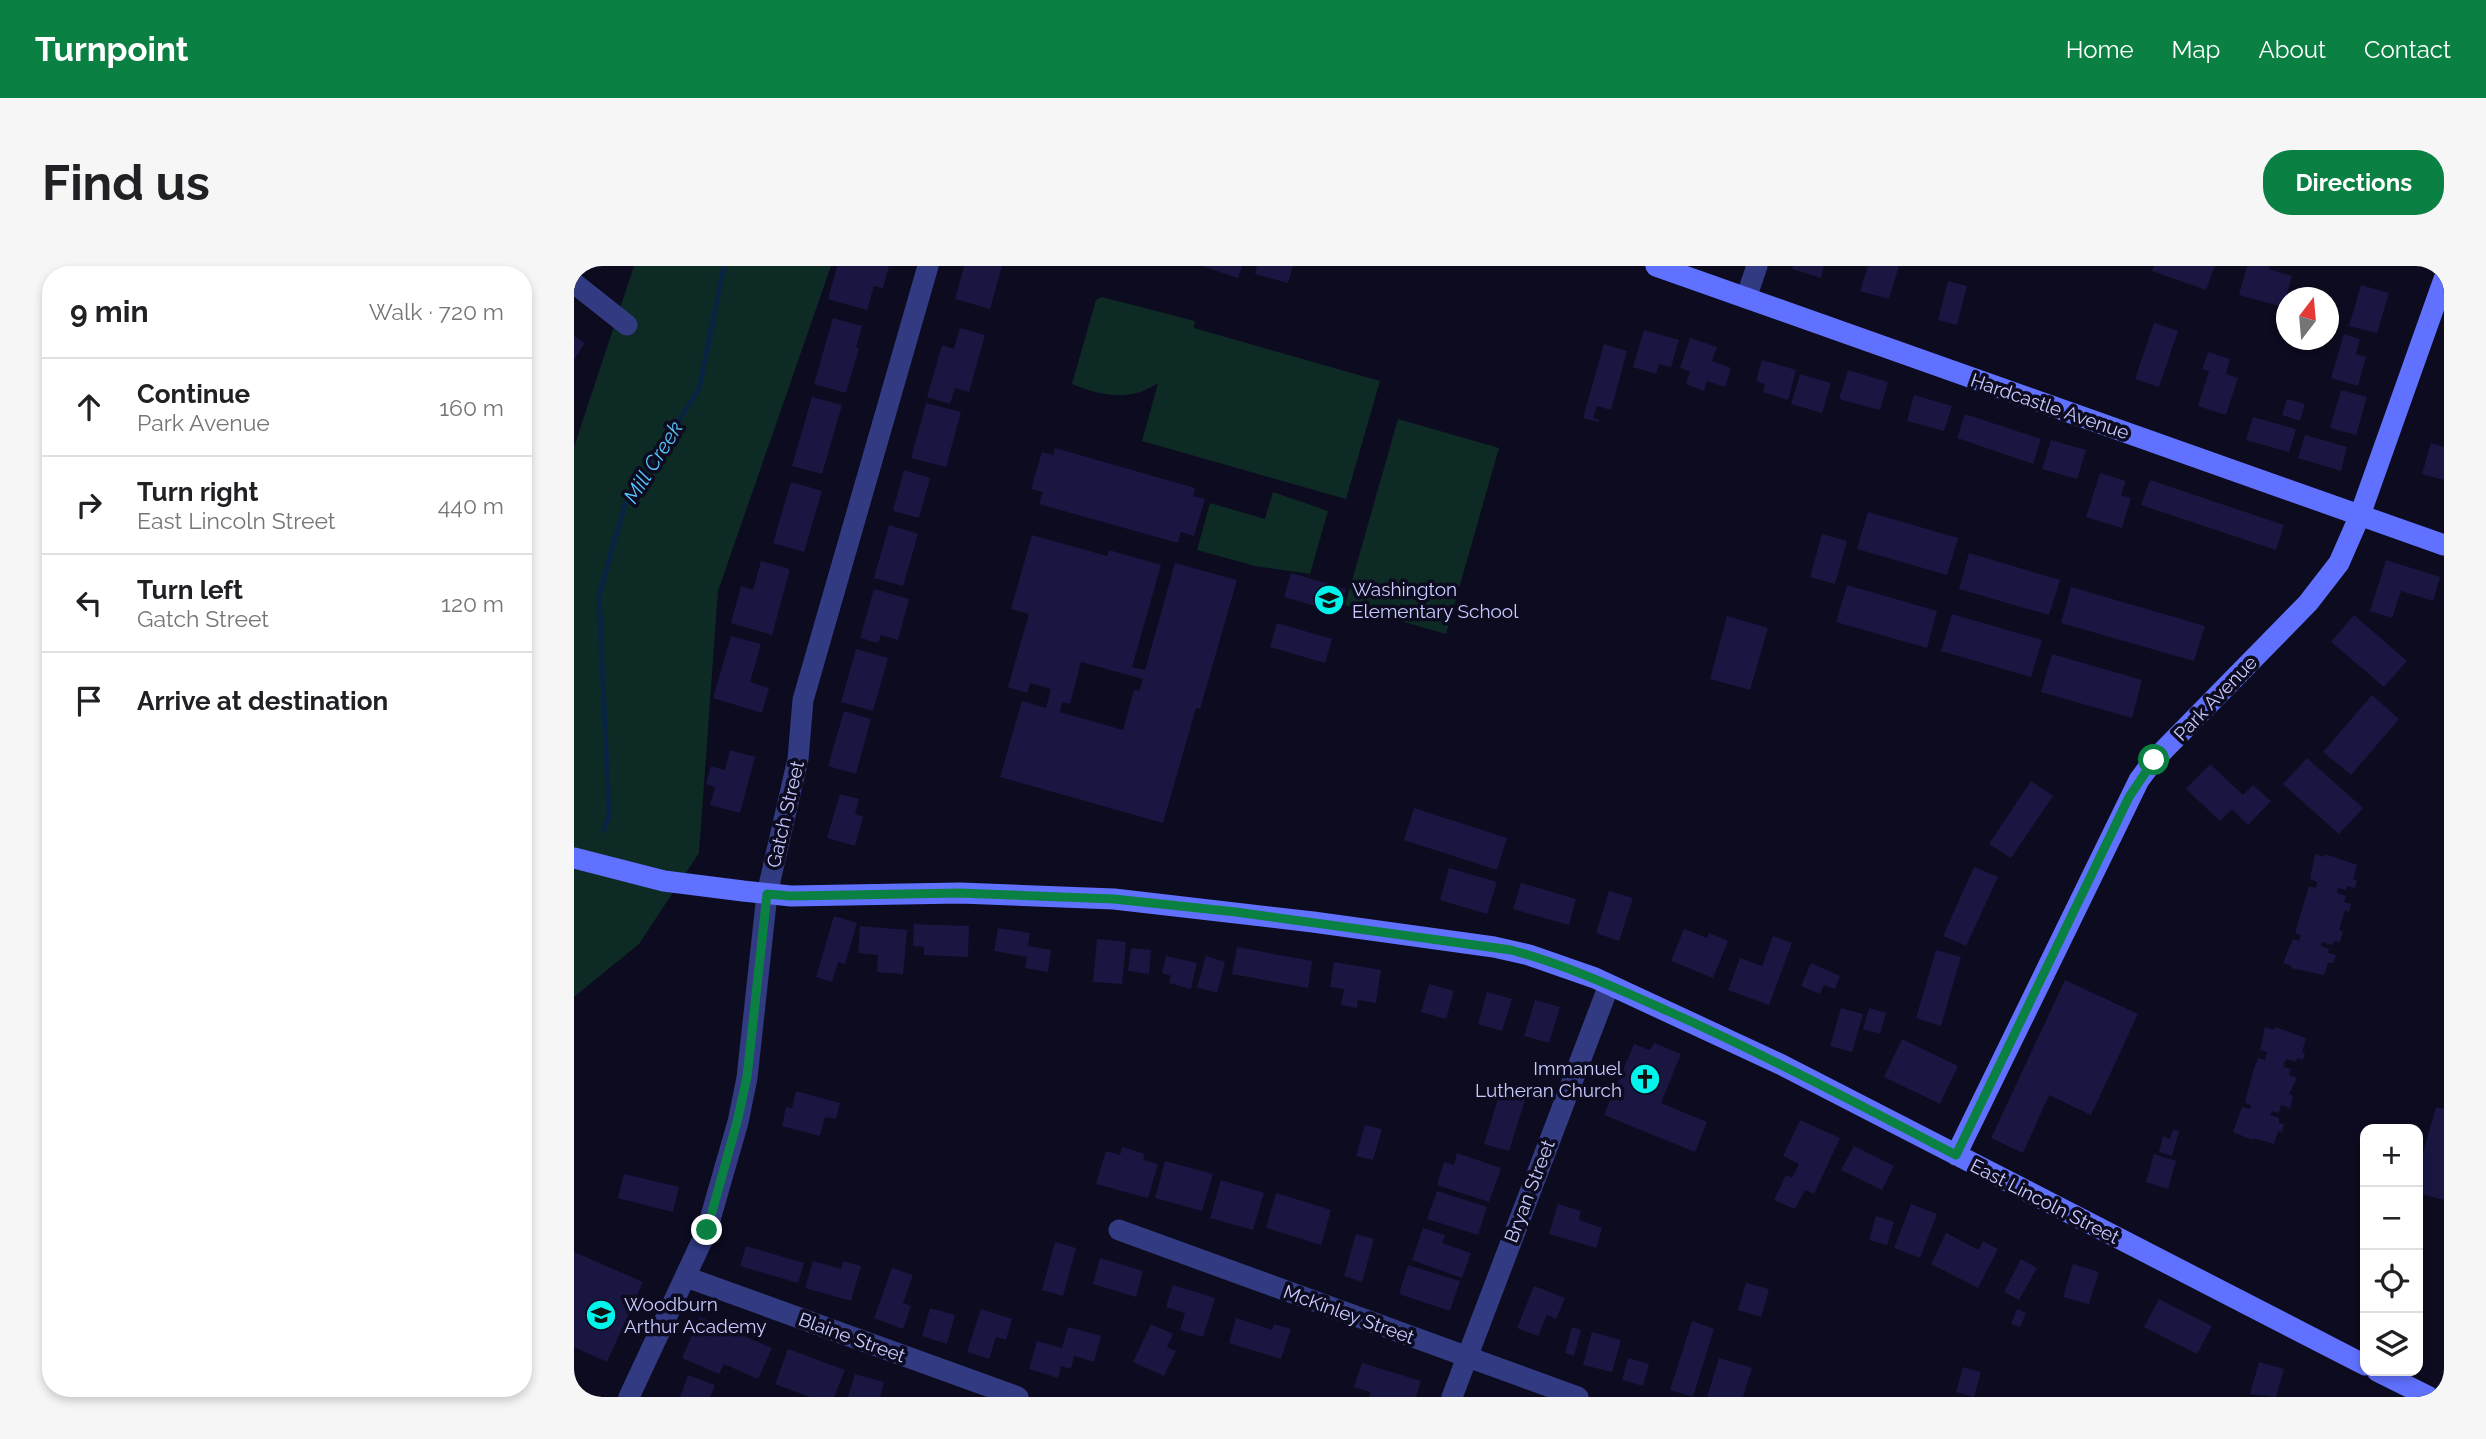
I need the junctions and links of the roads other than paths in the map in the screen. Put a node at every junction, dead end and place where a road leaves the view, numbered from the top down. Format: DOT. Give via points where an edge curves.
graph roads {
  1 [pos="928,266"];
  2 [pos="1656,266"];
  3 [pos="1757,266"];
  4 [pos="2444,279"];
  5 [pos="574,282"];
  6 [pos="1746,298"];
  7 [pos="626,325"];
  8 [pos="2360,515"];
  9 [pos="2444,545"];
  10 [pos="574,858"];
  11 [pos="767,894"];
  12 [pos="1609,985"];
  13 [pos="1956,1155"];
  14 [pos="1119,1230"];
  15 [pos="686,1278"];
  16 [pos="1466,1356"];
  17 [pos="2360,1362"];
  18 [pos="2387,1376"];
  19 [pos="629,1397"];
  20 [pos="1018,1397"];
  21 [pos="1452,1397"];
  22 [pos="1578,1397"];
  23 [pos="2429,1397"];
  1 -- 11 [label="street, Gatch Street" via="803,700 798,759"];
  2 -- 6 [label="street, Hardcastle Avenue"];
  3 -- 6 [label="street"];
  4 -- 8 [label="street, Park Avenue"];
  5 -- 7 [label="street"];
  6 -- 8 [label="street, Hardcastle Avenue"];
  8 -- 9 [label="street, Hardcastle Avenue"];
  8 -- 13 [label="street, Park Avenue" via="2346,551 2323,585 2138,780"];
  10 -- 11 [label="street, East Lincoln Street" via="664,881"];
  11 -- 12 [label="street, East Lincoln Street" via="985,893 1177,905 1511,950"];
  11 -- 15 [label="street, Gatch Street" via="740,1111 709,1224"];
  12 -- 13 [label="street, East Lincoln Street" via="1770,1059"];
  12 -- 16 [label="street, Bryan Street"];
  13 -- 17 [label="street, East Lincoln Street"];
  14 -- 16 [label="street, McKinley Street"];
  15 -- 19 [label="street, Gatch Street"];
  15 -- 20 [label="street, Blaine Street"];
  16 -- 21 [label="street, Bryan Street"];
  16 -- 22 [label="street, McKinley Street"];
  18 -- 23 [label="street"];
}
